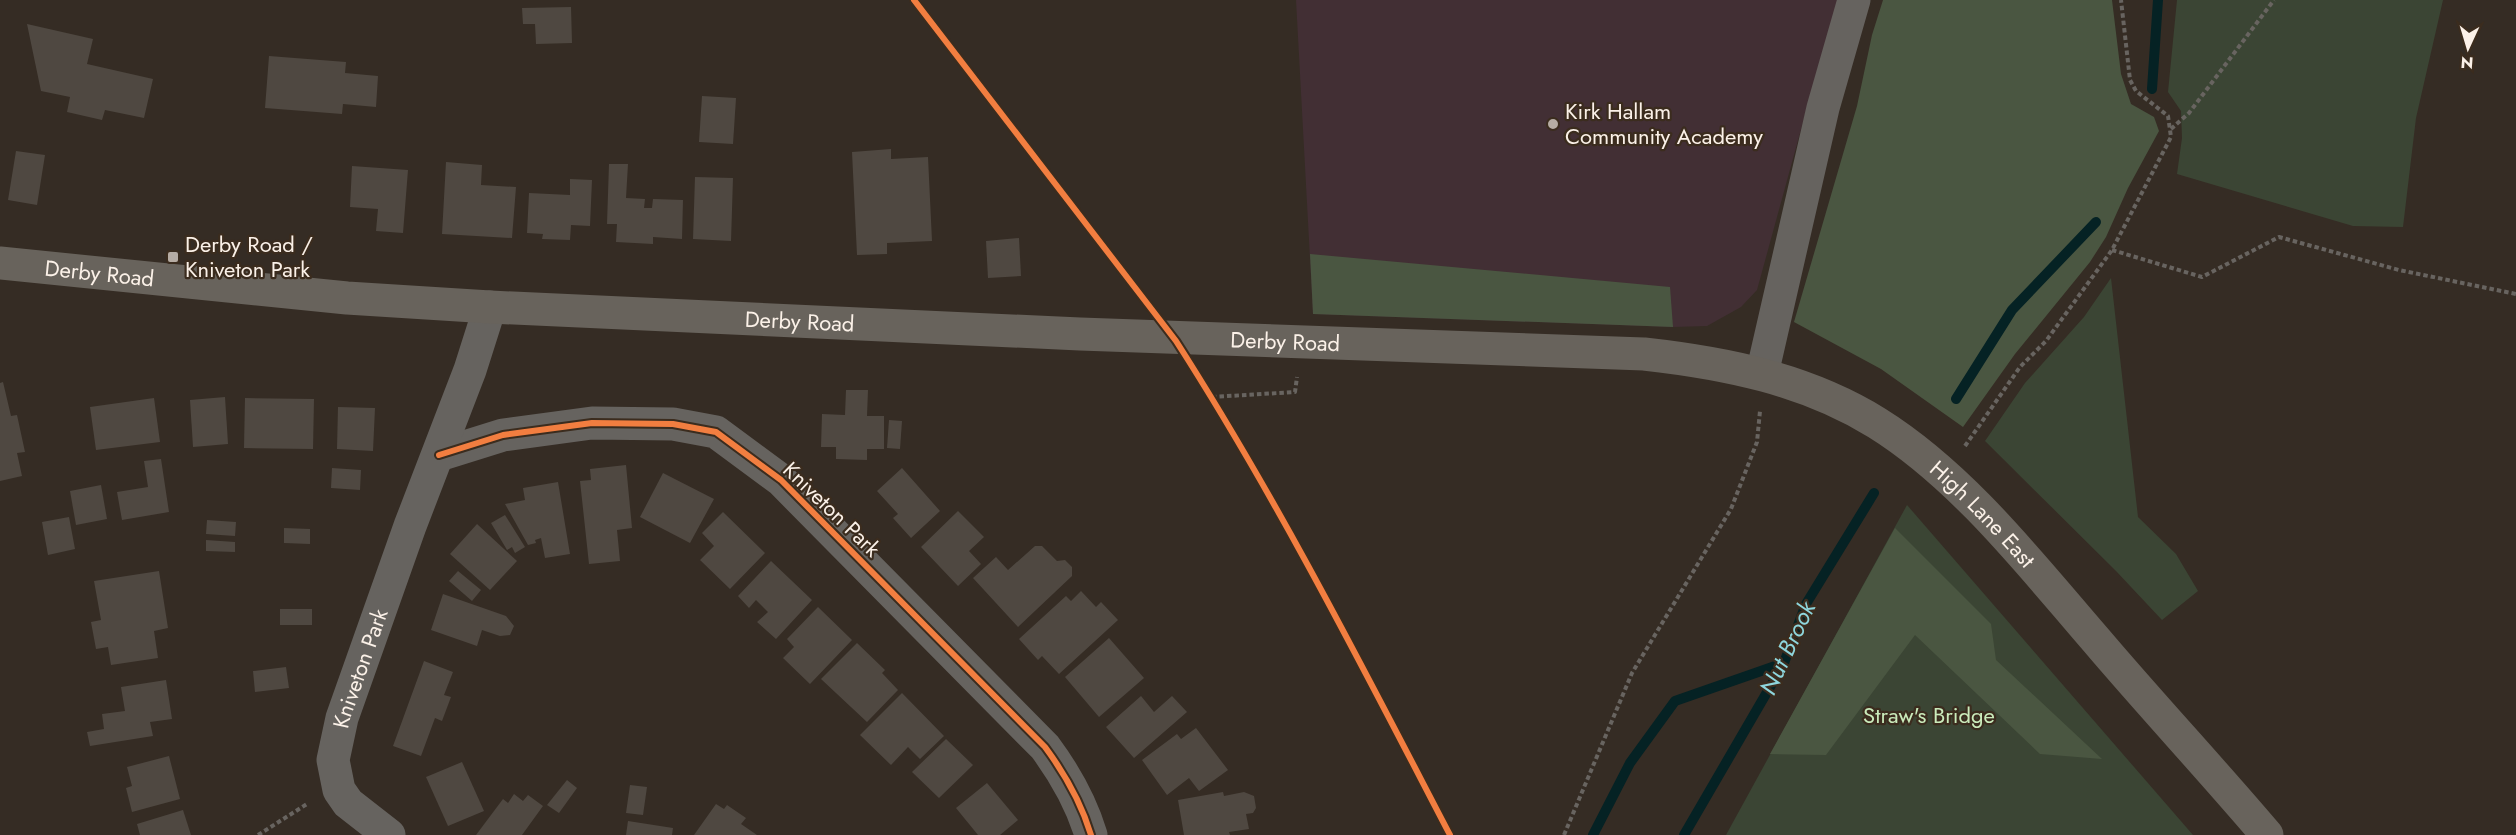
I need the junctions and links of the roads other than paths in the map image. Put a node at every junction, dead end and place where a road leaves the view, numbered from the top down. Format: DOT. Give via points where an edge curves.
graph roads {
  1 [pos="1854,0"];
  2 [pos="0,263"];
  3 [pos="490,307"];
  4 [pos="1602,351"];
  5 [pos="1762,374"];
  6 [pos="439,455"];
  7 [pos="388,835"];
  8 [pos="1091,835"];
  9 [pos="2267,835"];
  1 -- 5 [label="street" via="1827,89"];
  2 -- 3 [label="main road, Derby Road" via="347,298"];
  3 -- 4 [label="main road, Derby Road" via="1080,334"];
  3 -- 6 [label="street, Kniveton Park"];
  4 -- 5 [label="main road, High Lane East" via="1682,358"];
  5 -- 9 [label="main road, High Lane East" via="1818,393 1875,422 1945,475"];
  6 -- 7 [label="street, Kniveton Park" via="342,718 333,760 338,785 348,803"];
  6 -- 8 [label="street, Kniveton Park" via="503,435 592,423 673,424 716,432 781,480 1045,747 1063,770"];
}
